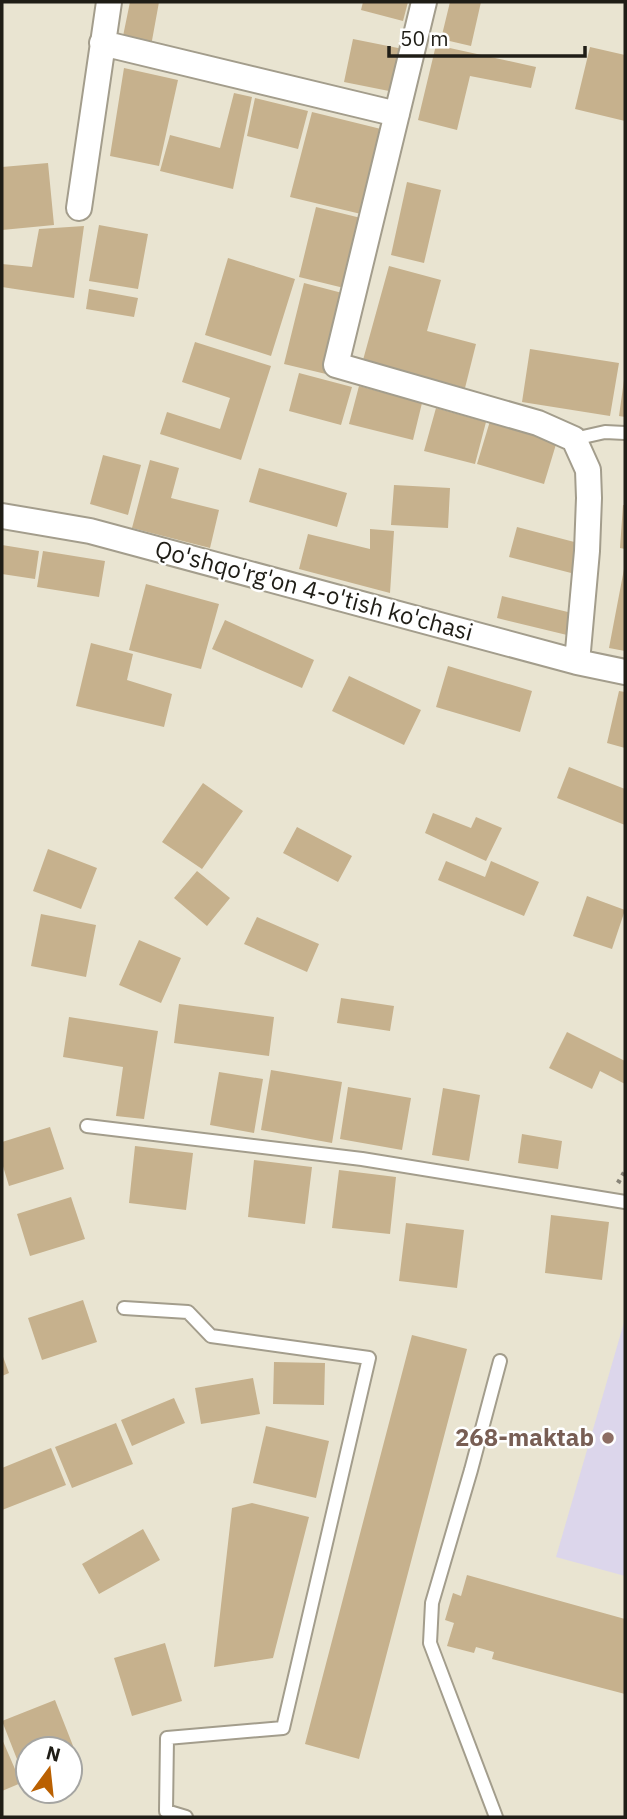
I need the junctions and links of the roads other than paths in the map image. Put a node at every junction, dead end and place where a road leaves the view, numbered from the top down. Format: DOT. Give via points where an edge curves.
graph roads {
  1 [pos="109,2"];
  2 [pos="424,2"];
  3 [pos="102,43"];
  4 [pos="397,114"];
  5 [pos="79,208"];
  6 [pos="625,433"];
  7 [pos="574,439"];
  8 [pos="2,516"];
  9 [pos="577,662"];
  10 [pos="625,672"];
  11 [pos="87,1126"];
  12 [pos="625,1202"];
  13 [pos="124,1308"];
  14 [pos="500,1361"];
  15 [pos="186,1817"];
  16 [pos="496,1817"];
  1 -- 3 [label="street"];
  2 -- 4 [label="street"];
  3 -- 4 [label="street"];
  3 -- 5 [label="street"];
  4 -- 7 [label="street" via="336,365 538,423"];
  6 -- 7 [label="lane"];
  7 -- 9 [label="street" via="588,470 589,498"];
  8 -- 9 [label="street, Qo'shqo'rg'on 4-o'tish ko'chasi" via="90,531"];
  9 -- 10 [label="street, Qo'shqo'rg'on 4-o'tish ko'chasi"];
  11 -- 12 [label="lane" via="362,1159"];
  13 -- 15 [label="lane" via="188,1312 211,1336 369,1358 283,1728 167,1738 166,1811"];
  14 -- 16 [label="lane" via="432,1603 430,1643"];
}
